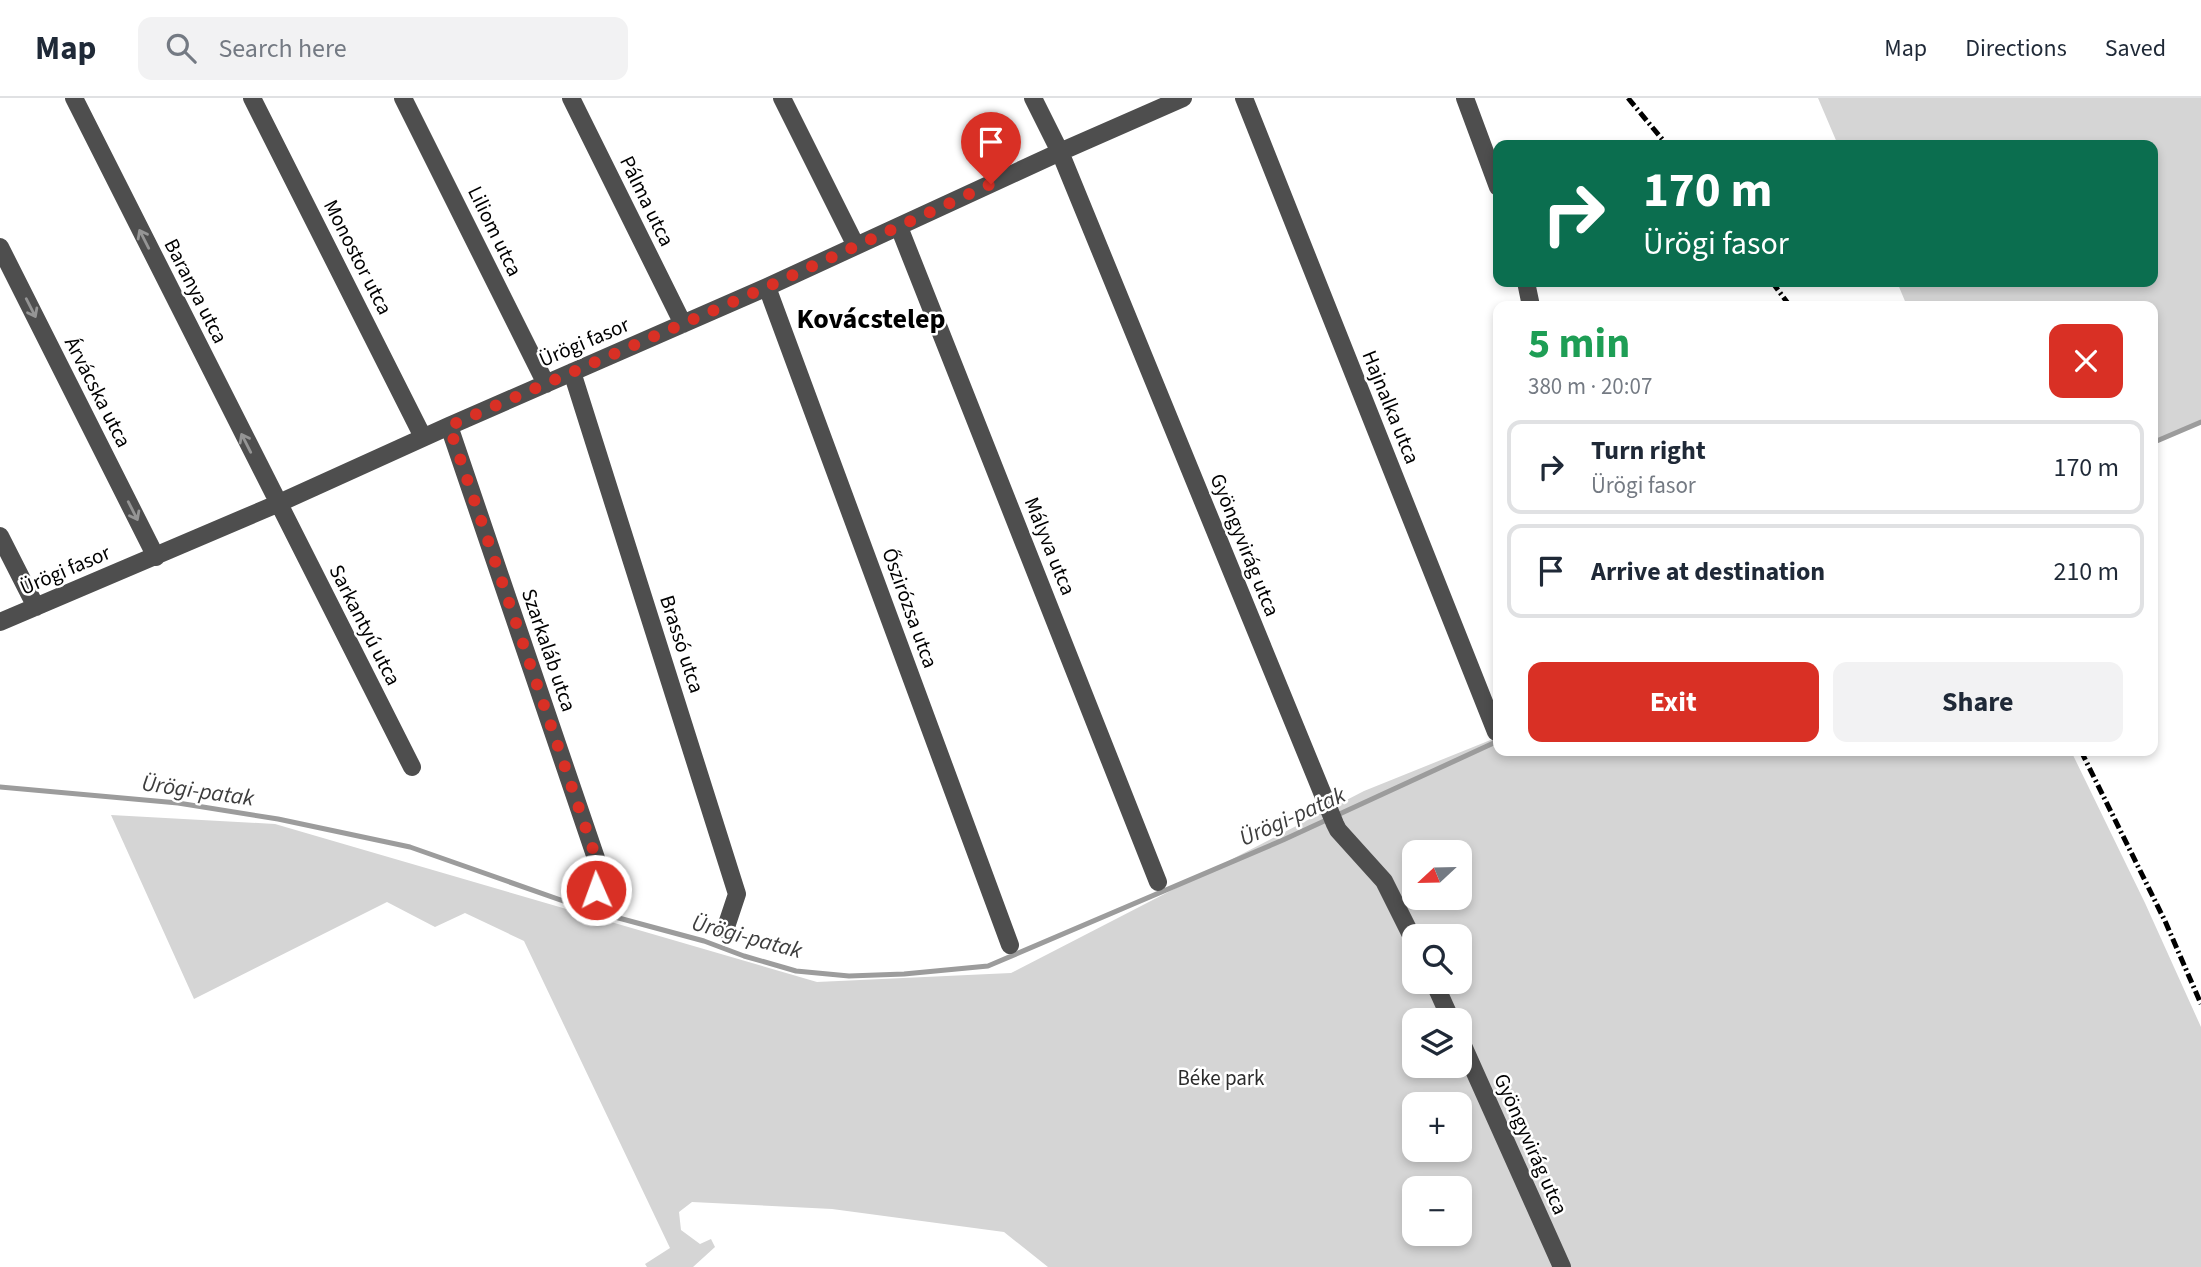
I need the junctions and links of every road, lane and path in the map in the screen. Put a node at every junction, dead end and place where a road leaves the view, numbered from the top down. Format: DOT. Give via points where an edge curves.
graph roads {
  1 [pos="74,98"];
  2 [pos="252,98"];
  3 [pos="403,98"];
  4 [pos="571,98"];
  5 [pos="782,98"];
  6 [pos="1033,98"];
  7 [pos="1183,98"];
  8 [pos="1244,98"];
  9 [pos="1465,98"];
  10 [pos="1060,152"];
  11 [pos="1493,174"];
  12 [pos="899,227"];
  13 [pos="856,246"];
  14 [pos="0,247"];
  15 [pos="767,287"];
  16 [pos="683,324"];
  17 [pos="572,372"];
  18 [pos="546,384"];
  19 [pos="449,426"];
  20 [pos="423,437"];
  21 [pos="277,504"];
  22 [pos="0,536"];
  23 [pos="156,557"];
  24 [pos="36,607"];
  25 [pos="0,622"];
  26 [pos="1493,724"];
  27 [pos="412,767"];
  28 [pos="1158,882"];
  29 [pos="596,890"];
  30 [pos="1406,924"];
  31 [pos="726,930"];
  32 [pos="1010,945"];
  33 [pos="1472,1066"];
  34 [pos="1562,1267"];
  21 -- 1 [label="street, Baranya utca, one-way"];
  2 -- 20 [label="street, Monostor utca"];
  3 -- 18 [label="street, Liliom utca"];
  4 -- 16 [label="street, Pálma utca"];
  5 -- 13 [label="street"];
  6 -- 10 [label="street, Gyöngyvirág utca"];
  7 -- 10 [label="street, Ürögi fasor"];
  8 -- 26 [label="street, Hajnalka utca"];
  9 -- 11 [label="street"];
  10 -- 12 [label="street, Ürögi fasor"];
  10 -- 30 [label="street, Gyöngyvirág utca" via="1328,808 1338,830 1384,881"];
  12 -- 13 [label="street, Ürögi fasor"];
  12 -- 28 [label="street, Mályva utca"];
  13 -- 15 [label="street, Ürögi fasor"];
  14 -- 23 [label="street, Árvácska utca, one-way"];
  15 -- 16 [label="street, Ürögi fasor"];
  15 -- 32 [label="street, Őszirózsa utca"];
  16 -- 17 [label="street, Ürögi fasor"];
  17 -- 18 [label="street, Ürögi fasor"];
  17 -- 31 [label="street, Brassó utca" via="737,894"];
  18 -- 19 [label="street, Ürögi fasor"];
  19 -- 20 [label="street, Ürögi fasor"];
  19 -- 29 [label="street, Szarkaláb utca" via="599,867"];
  20 -- 21 [label="street, Ürögi fasor"];
  21 -- 23 [label="street, Ürögi fasor"];
  21 -- 27 [label="street, Sarkantyú utca"];
  22 -- 24 [label="street"];
  23 -- 24 [label="street, Ürögi fasor"];
  24 -- 25 [label="street, Ürögi fasor"];
  33 -- 34 [label="street, Gyöngyvirág utca"];
}
